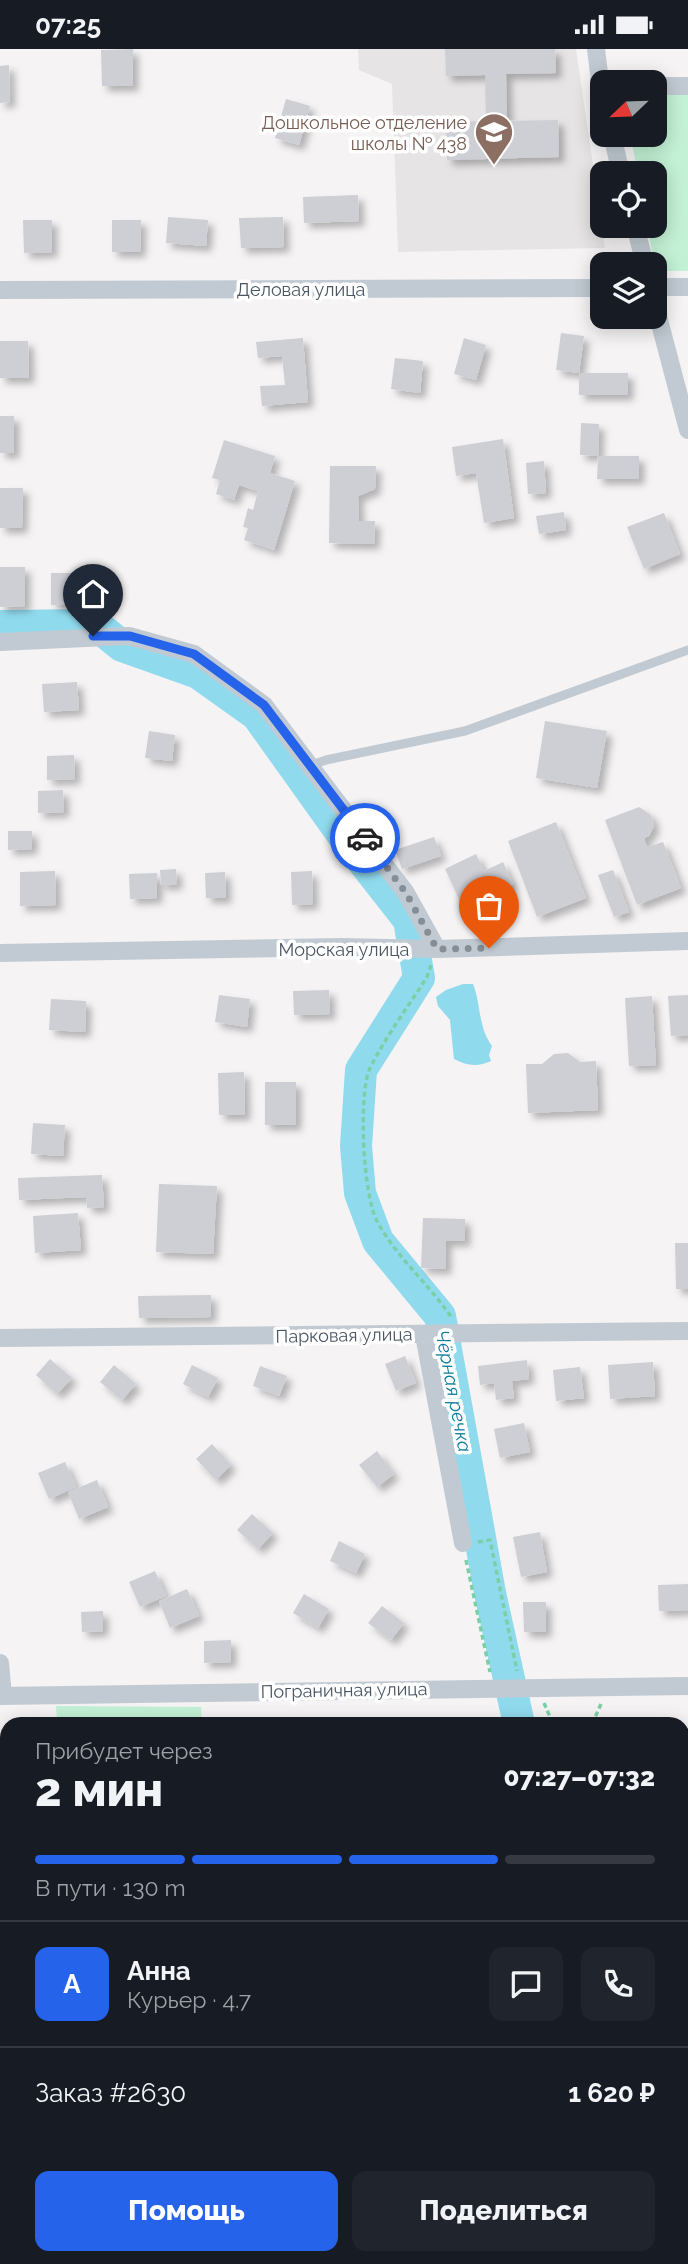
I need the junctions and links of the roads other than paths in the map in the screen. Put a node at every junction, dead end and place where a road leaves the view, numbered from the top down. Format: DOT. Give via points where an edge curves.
graph roads {
  1 [pos="596,49"];
  2 [pos="598,70"];
  3 [pos="667,86"];
  4 [pos="688,86"];
  5 [pos="688,287"];
  6 [pos="590,288"];
  7 [pos="667,288"];
  8 [pos="0,290"];
  9 [pos="661,329"];
  10 [pos="688,431"];
  11 [pos="0,642"];
  12 [pos="688,650"];
  13 [pos="312,765"];
  14 [pos="688,941"];
  15 [pos="434,949"];
  16 [pos="0,953"];
  17 [pos="688,1331"];
  18 [pos="427,1335"];
  19 [pos="0,1338"];
  20 [pos="463,1543"];
  21 [pos="0,1663"];
  22 [pos="688,1686"];
  23 [pos="1,1696"];
  1 -- 2 [label="street"];
  3 -- 4 [label="street"];
  5 -- 7 [label="street"];
  6 -- 8 [label="street, Деловая улица"];
  9 -- 10 [label="street"];
  11 -- 13 [label="street" via="130,636 194,654 264,705"];
  12 -- 13 [label="lane" via="465,731"];
  13 -- 15 [label="street" via="406,893"];
  14 -- 15 [label="street, Морская улица"];
  15 -- 16 [label="street, Морская улица"];
  17 -- 18 [label="street, Парковая улица"];
  18 -- 19 [label="street, Парковая улица"];
  18 -- 20 [label="street"];
  21 -- 23 [label="street"];
  22 -- 23 [label="street, Пограничная улица"];
}
